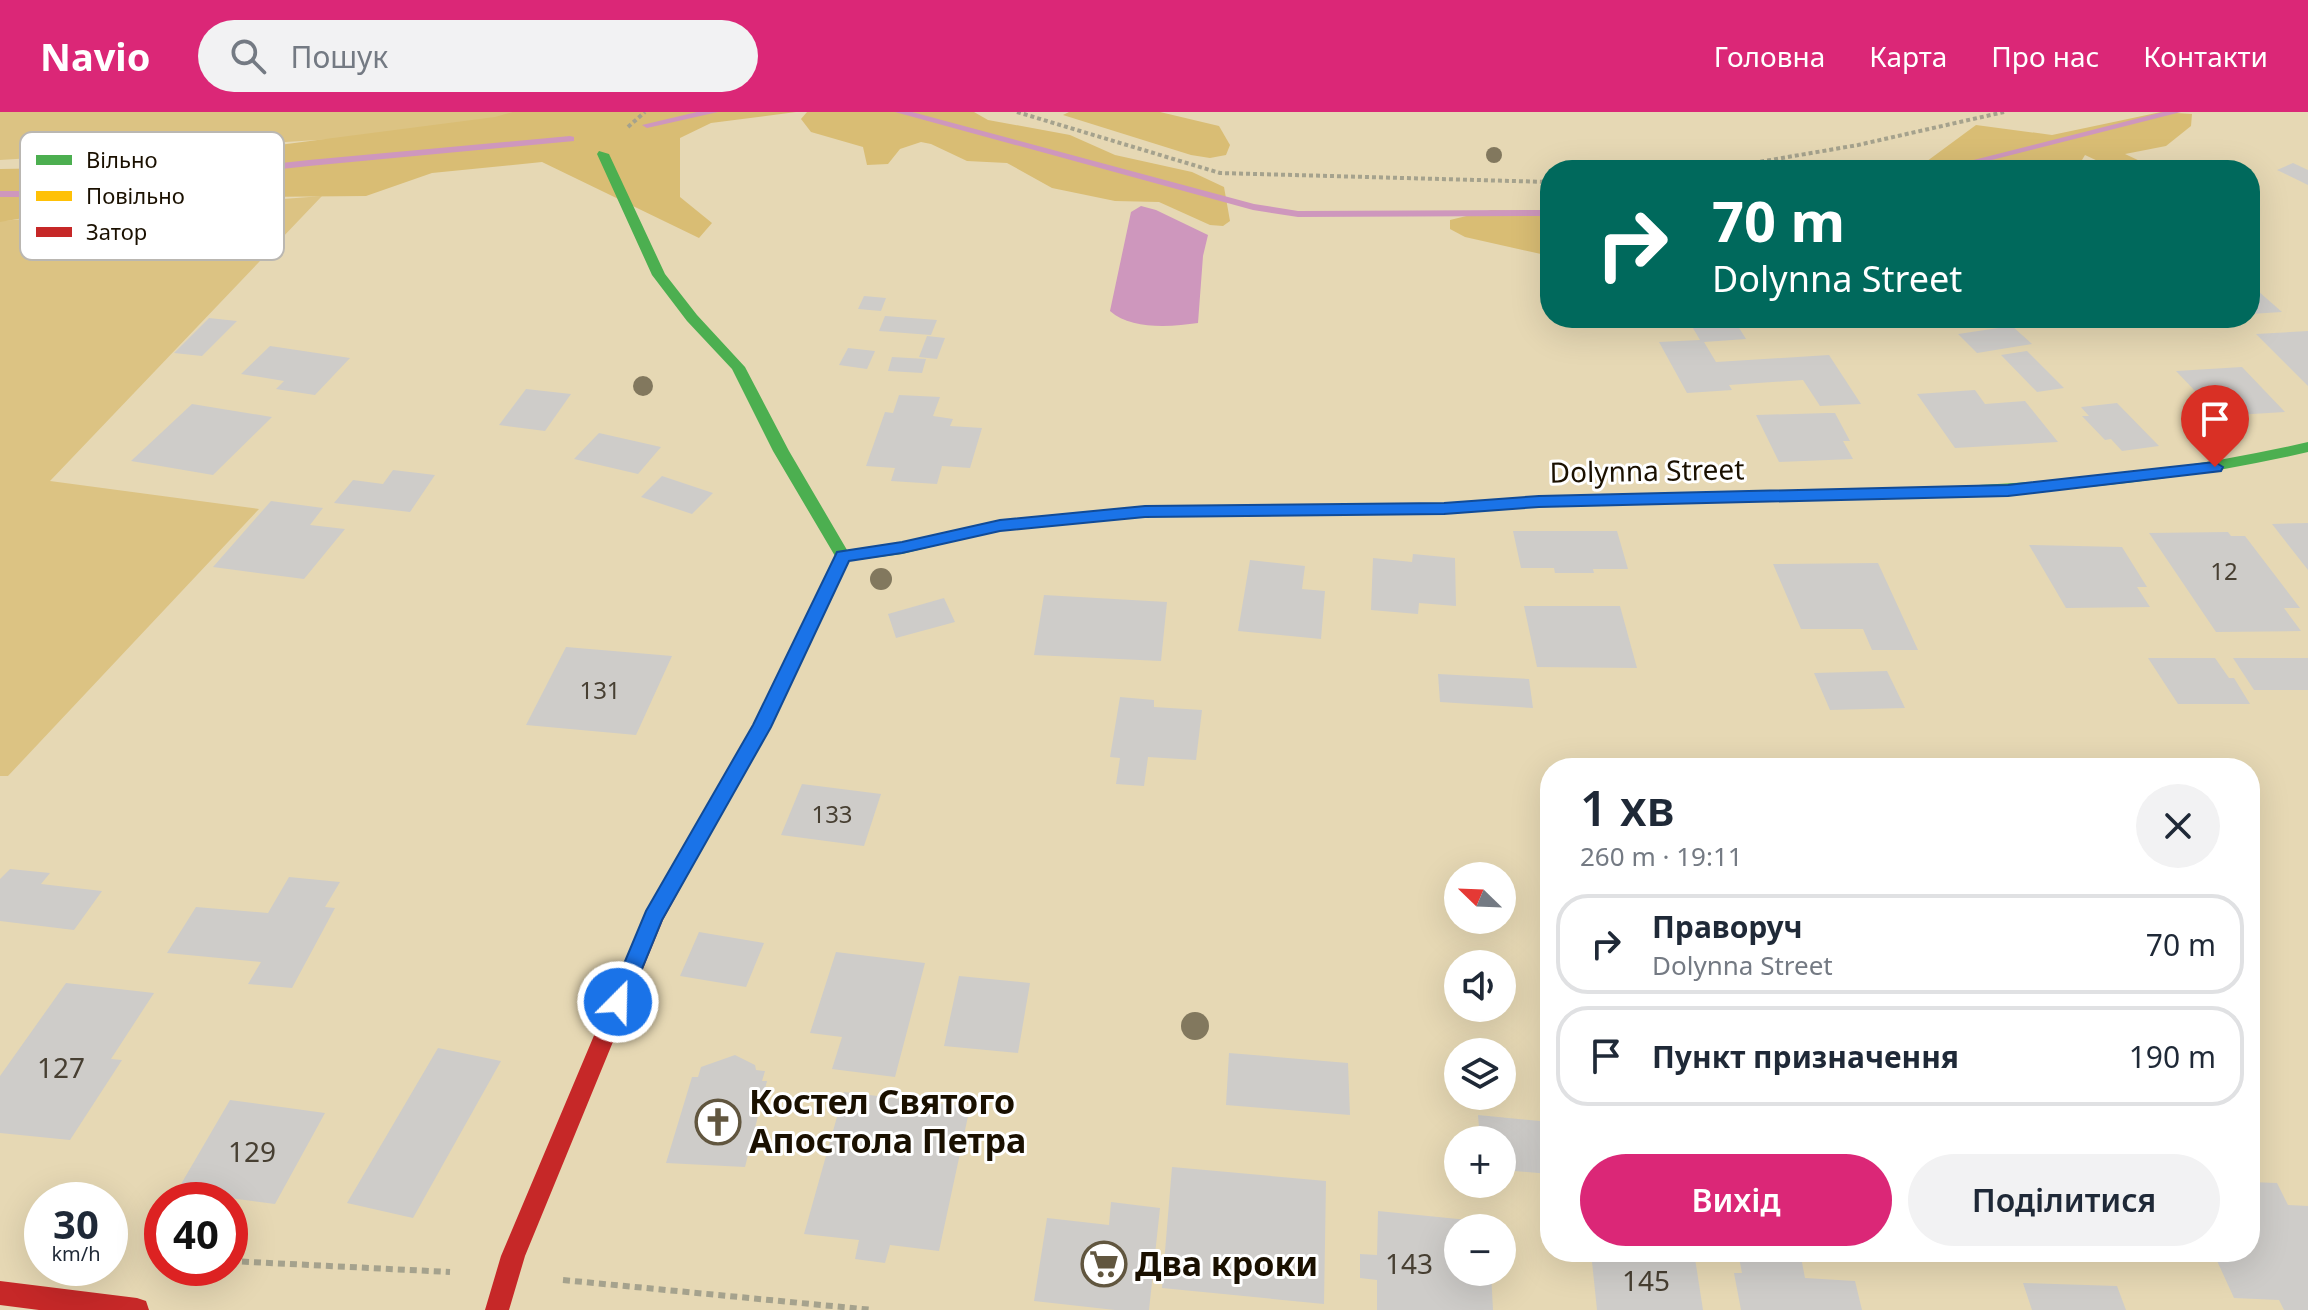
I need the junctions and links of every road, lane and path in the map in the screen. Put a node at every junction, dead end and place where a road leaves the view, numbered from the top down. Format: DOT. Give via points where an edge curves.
graph roads {
  1 [pos="1017,112"];
  2 [pos="2004,112"];
  3 [pos="603,154"];
  4 [pos="1770,160"];
  5 [pos="1540,182"];
  6 [pos="2308,447"];
  7 [pos="843,556"];
  8 [pos="248,1262"];
  9 [pos="508,1275"];
  10 [pos="0,1293"];
  11 [pos="137,1310"];
  12 [pos="497,1310"];
  13 [pos="873,1310"];
  1 -- 5 [label="path" via="1220,173"];
  2 -- 4 [label="path"];
  3 -- 7 [label="street" via="659,275 738,367"];
  6 -- 7 [label="street, Dolynna Street" via="2246,463 2008,491 1145,512 1000,525"];
  7 -- 9 [label="street" via="761,727 654,917"];
  8 -- 9 [label="path"];
  9 -- 12 [label="street"];
  9 -- 13 [label="path"];
  10 -- 11 [label="street"];
}
